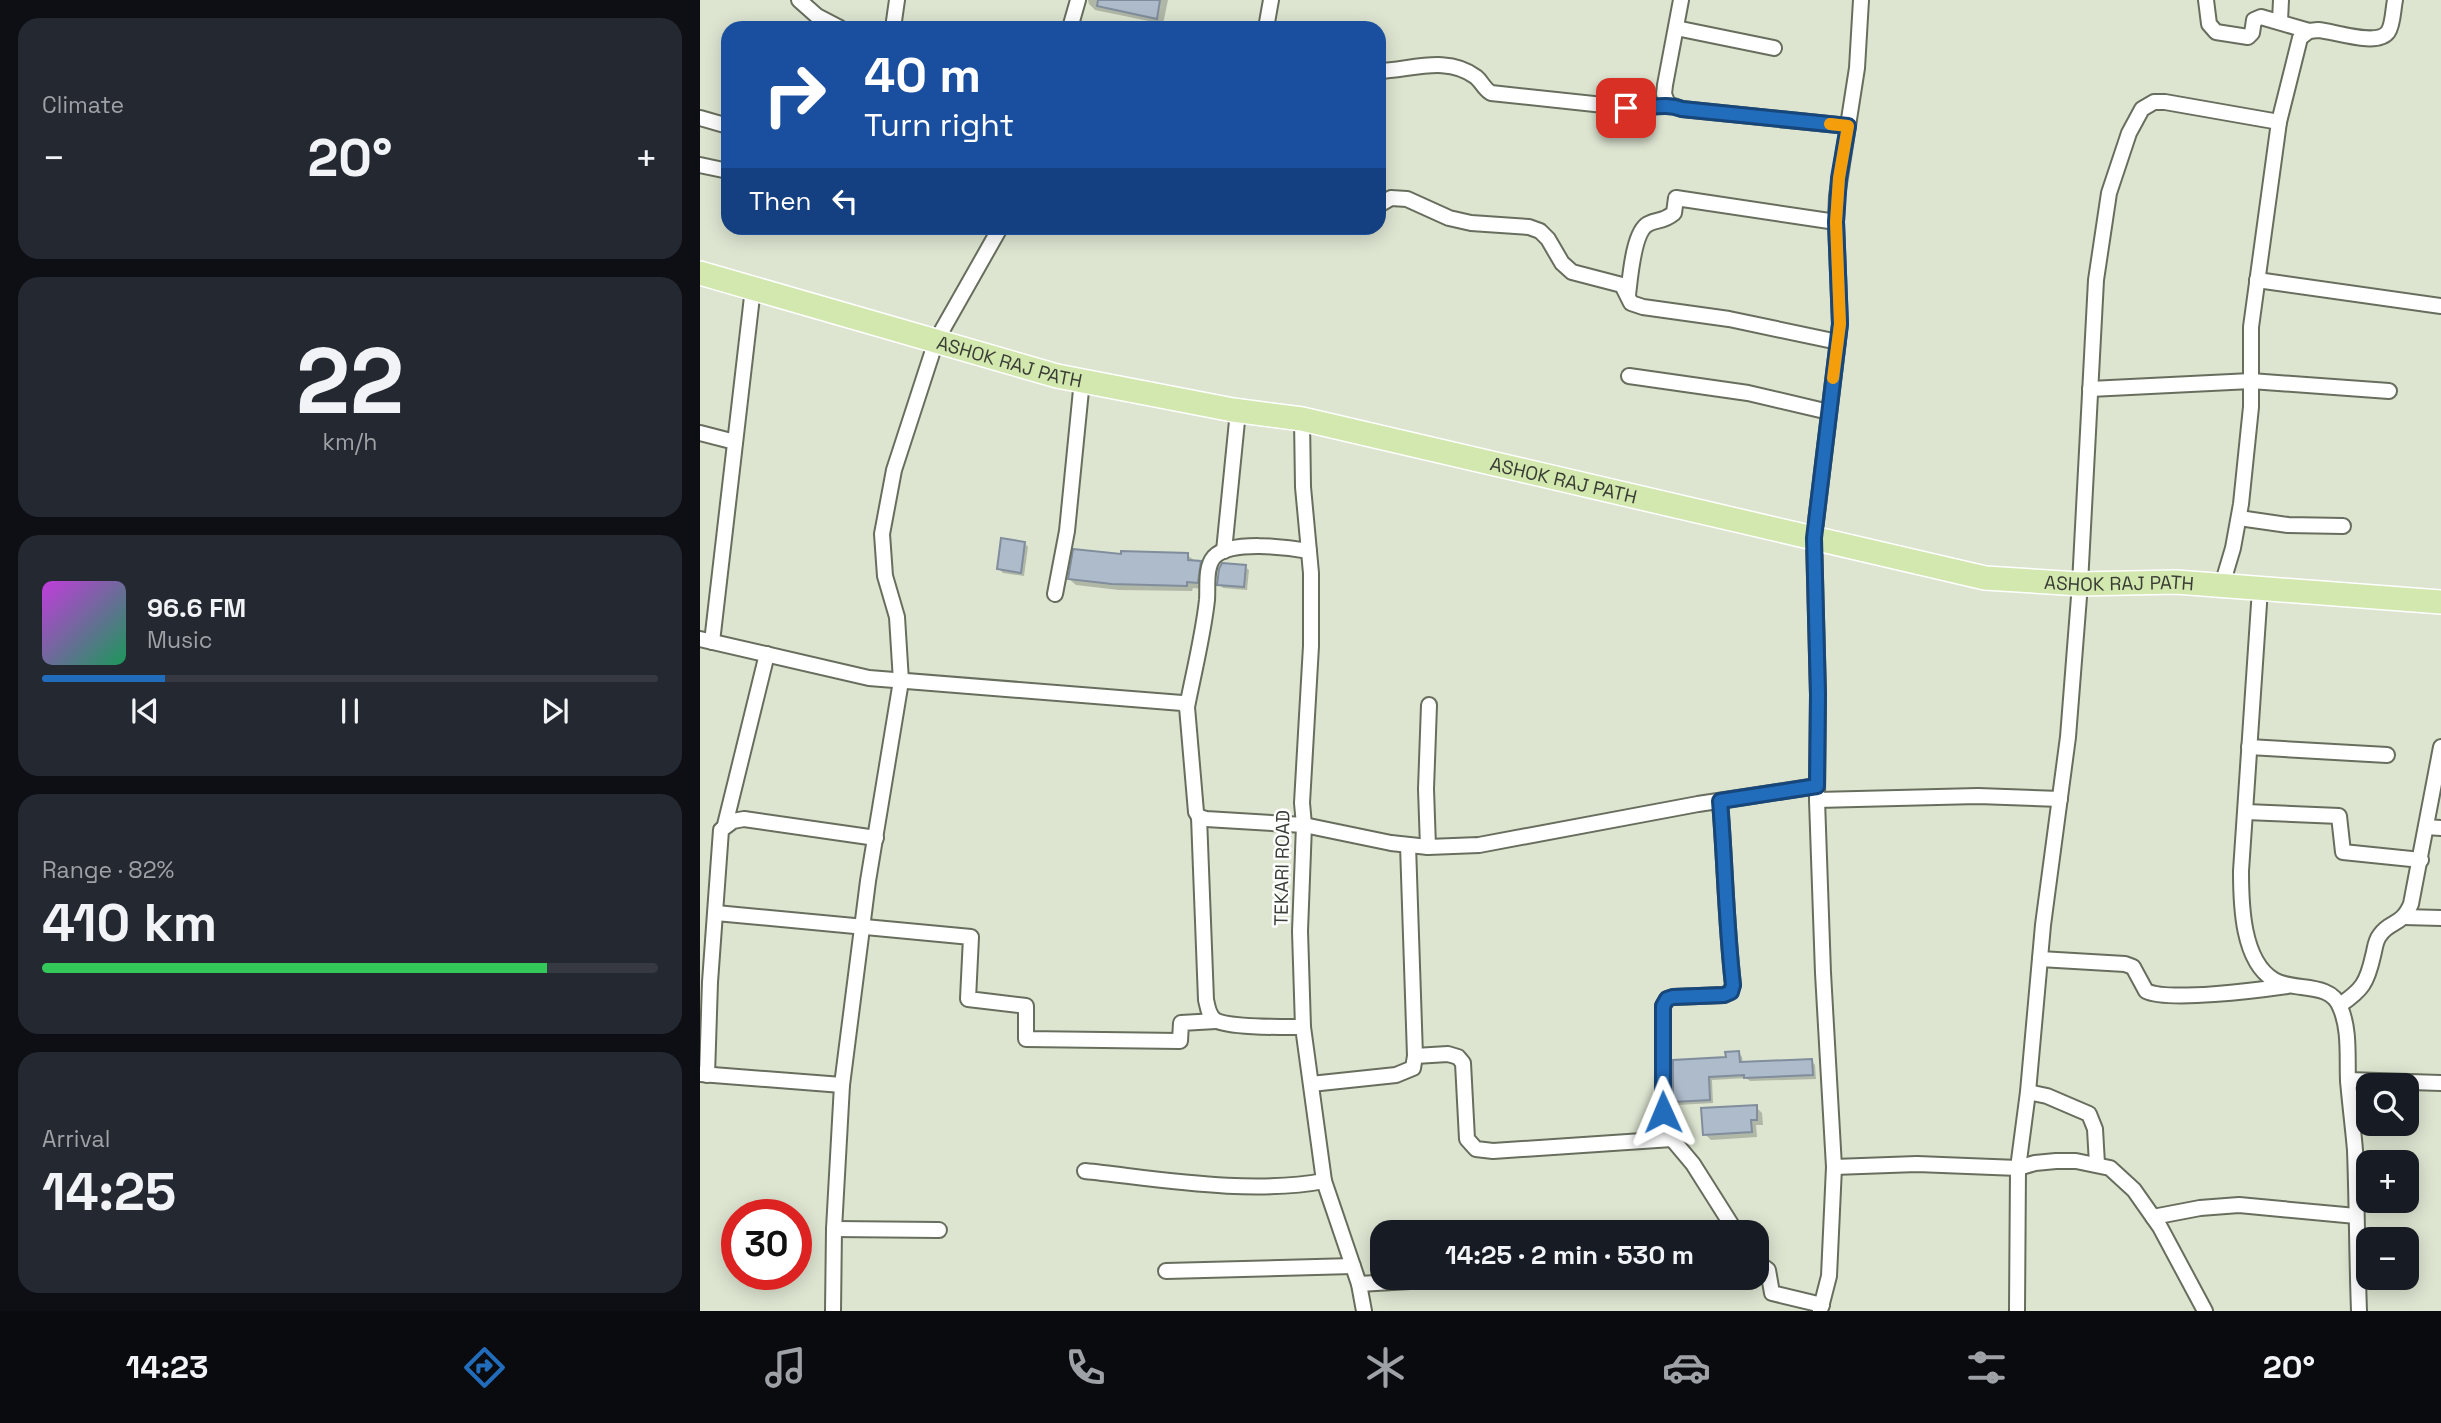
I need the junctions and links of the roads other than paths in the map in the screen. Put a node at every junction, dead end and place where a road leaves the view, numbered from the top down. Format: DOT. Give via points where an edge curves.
graph roads {
  1 [pos="799,0"];
  2 [pos="897,0"];
  3 [pos="1078,0"];
  4 [pos="1271,0"];
  5 [pos="1681,0"];
  6 [pos="1861,0"];
  7 [pos="2206,0"];
  8 [pos="2281,0"];
  9 [pos="2395,0"];
  10 [pos="826,21"];
  11 [pos="894,21"];
  12 [pos="1072,21"];
  13 [pos="1267,21"];
  14 [pos="2280,22"];
  15 [pos="1676,28"];
  16 [pos="2309,31"];
  17 [pos="1774,48"];
  18 [pos="1386,70"];
  19 [pos="1668,104"];
  20 [pos="700,118"];
  21 [pos="2278,122"];
  22 [pos="721,124"];
  23 [pos="1848,126"];
  24 [pos="700,165"];
  25 [pos="721,170"];
  26 [pos="1386,201"];
  27 [pos="1836,222"];
  28 [pos="996,235"];
  29 [pos="700,273"];
  30 [pos="2257,280"];
  31 [pos="754,288"];
  32 [pos="1628,295"];
  33 [pos="2441,306"];
  34 [pos="936,341"];
  35 [pos="1838,342"];
  36 [pos="1629,376"];
  37 [pos="1082,380"];
  38 [pos="2251,382"];
  39 [pos="2090,389"];
  40 [pos="2389,391"];
  41 [pos="1238,411"];
  42 [pos="1829,412"];
  43 [pos="1302,419"];
  44 [pos="700,433"];
  45 [pos="735,442"];
  46 [pos="2239,518"];
  47 [pos="2343,526"];
  48 [pos="1814,538"];
  49 [pos="1224,551"];
  50 [pos="1309,551"];
  51 [pos="2080,584"];
  52 [pos="2222,585"];
  53 [pos="2260,589"];
  54 [pos="1055,594"];
  55 [pos="2441,602"];
  56 [pos="706,640"];
  57 [pos="767,654"];
  58 [pos="901,681"];
  59 [pos="1429,705"];
  60 [pos="1187,707"];
  61 [pos="2249,747"];
  62 [pos="2441,747"];
  63 [pos="2387,755"];
  64 [pos="1817,793"];
  65 [pos="2060,799"];
  66 [pos="1720,801"];
  67 [pos="2246,812"];
  68 [pos="1199,817"];
  69 [pos="725,825"];
  70 [pos="1304,825"];
  71 [pos="2434,828"];
  72 [pos="876,838"];
  73 [pos="1408,845"];
  74 [pos="1428,847"];
  75 [pos="2421,860"];
  76 [pos="716,914"];
  77 [pos="2404,917"];
  78 [pos="2441,918"];
  79 [pos="863,926"];
  80 [pos="2040,959"];
  81 [pos="705,982"];
  82 [pos="2287,986"];
  83 [pos="2340,1005"];
  84 [pos="1216,1021"];
  85 [pos="1303,1027"];
  86 [pos="1415,1056"];
  87 [pos="703,1075"];
  88 [pos="2348,1080"];
  89 [pos="2441,1083"];
  90 [pos="1311,1084"];
  91 [pos="842,1085"];
  92 [pos="2028,1092"];
  93 [pos="1672,1139"];
  94 [pos="2097,1164"];
  95 [pos="1834,1167"];
  96 [pos="2018,1168"];
  97 [pos="1085,1171"];
  98 [pos="1324,1181"];
  99 [pos="2356,1216"];
  100 [pos="2153,1217"];
  101 [pos="1728,1220"];
  102 [pos="834,1229"];
  103 [pos="939,1230"];
  104 [pos="1353,1266"];
  105 [pos="1166,1271"];
  106 [pos="1769,1275"];
  107 [pos="1370,1283"];
  108 [pos="1359,1284"];
  109 [pos="1821,1308"];
  110 [pos="834,1311"];
  111 [pos="1364,1311"];
  112 [pos="2017,1311"];
  113 [pos="2205,1311"];
  114 [pos="2359,1311"];
  1 -- 10 [label="street"];
  2 -- 11 [label="street"];
  3 -- 12 [label="street"];
  4 -- 13 [label="street"];
  5 -- 15 [label="street"];
  6 -- 23 [label="street"];
  7 -- 14 [label="street" via="2209,24 2216,32 2248,37 2257,17"];
  8 -- 14 [label="street"];
  9 -- 16 [label="street" via="2389,30 2383,37 2371,40"];
  14 -- 16 [label="street"];
  15 -- 17 [label="street"];
  15 -- 19 [label="street" via="1664,94"];
  16 -- 21 [label="street" via="2300,38"];
  18 -- 19 [label="street" via="1439,65 1478,78 1491,93 1641,110"];
  19 -- 23 [label="street"];
  20 -- 22 [label="street"];
  21 -- 30 [label="street"];
  21 -- 39 [label="street" via="2165,102 2142,109 2109,193 2096,280"];
  23 -- 27 [label="street"];
  24 -- 25 [label="street"];
  26 -- 32 [label="street" via="1407,199 1449,218 1540,231 1572,272 1622,285"];
  27 -- 32 [label="street" via="1676,198 1674,214 1642,229"];
  27 -- 35 [label="street"];
  28 -- 34 [label="street"];
  29 -- 31 [label="main road, ASHOK RAJ PATH"];
  30 -- 33 [label="street"];
  30 -- 38 [label="street"];
  31 -- 34 [label="main road, ASHOK RAJ PATH"];
  31 -- 45 [label="street"];
  32 -- 35 [label="street" via="1631,303 1658,311"];
  34 -- 37 [label="main road, ASHOK RAJ PATH"];
  34 -- 58 [label="street" via="894,470 882,534 885,576 897,617"];
  35 -- 42 [label="street"];
  36 -- 42 [label="street" via="1748,393"];
  37 -- 41 [label="main road, ASHOK RAJ PATH"];
  37 -- 54 [label="street" via="1069,519"];
  38 -- 39 [label="street"];
  38 -- 40 [label="street"];
  38 -- 46 [label="street"];
  39 -- 51 [label="street"];
  41 -- 43 [label="main road, ASHOK RAJ PATH"];
  41 -- 49 [label="street"];
  42 -- 48 [label="street"];
  43 -- 48 [label="main road, ASHOK RAJ PATH"];
  43 -- 50 [label="street, TEKARI ROAD"];
  44 -- 45 [label="street"];
  45 -- 56 [label="street"];
  46 -- 47 [label="street"];
  46 -- 52 [label="street"];
  48 -- 51 [label="main road, ASHOK RAJ PATH" via="1985,578"];
  48 -- 64 [label="street"];
  49 -- 50 [label="street" via="1275,546"];
  49 -- 60 [label="street" via="1213,558 1209,569 1202,638"];
  50 -- 70 [label="street, TEKARI ROAD" via="1311,646"];
  51 -- 52 [label="main road, ASHOK RAJ PATH"];
  51 -- 65 [label="street"];
  52 -- 53 [label="main road, ASHOK RAJ PATH"];
  53 -- 55 [label="main road, ASHOK RAJ PATH"];
  53 -- 61 [label="street"];
  56 -- 57 [label="street"];
  57 -- 58 [label="street"];
  57 -- 69 [label="street"];
  58 -- 60 [label="street" via="1172,701"];
  58 -- 72 [label="street"];
  59 -- 74 [label="street"];
  60 -- 68 [label="street"];
  61 -- 63 [label="street"];
  61 -- 67 [label="street"];
  62 -- 71 [label="street"];
  64 -- 65 [label="street"];
  64 -- 66 [label="street"];
  64 -- 95 [label="street"];
  65 -- 80 [label="street"];
  66 -- 74 [label="street" via="1479,845"];
  66 -- 93 [label="street" via="1733,985 1724,995 1673,997 1663,1006 1663,1112"];
  67 -- 75 [label="street" via="2339,816 2343,852"];
  67 -- 82 [label="street" via="2241,897 2246,933 2262,969"];
  68 -- 70 [label="street"];
  68 -- 84 [label="street" via="1206,1000"];
  69 -- 72 [label="street" via="744,820"];
  69 -- 76 [label="street" via="719,839"];
  70 -- 73 [label="street"];
  70 -- 85 [label="street, TEKARI ROAD"];
  71 -- 75 [label="street"];
  72 -- 79 [label="street"];
  73 -- 74 [label="street"];
  73 -- 86 [label="street"];
  75 -- 77 [label="street"];
  76 -- 79 [label="street"];
  76 -- 81 [label="street"];
  77 -- 78 [label="street"];
  77 -- 83 [label="street" via="2378,937 2366,981"];
  79 -- 84 [label="street" via="971,937 968,999 1026,1006 1026,1039 1180,1041 1181,1023"];
  79 -- 91 [label="street"];
  80 -- 82 [label="street" via="2125,964 2133,967 2146,991 2161,995"];
  80 -- 92 [label="street"];
  81 -- 87 [label="street"];
  82 -- 83 [label="street" via="2324,991"];
  83 -- 88 [label="street"];
  84 -- 85 [label="street"];
  85 -- 90 [label="street, TEKARI ROAD"];
  86 -- 90 [label="street" via="1413,1068 1406,1073"];
  86 -- 93 [label="street" via="1448,1054 1463,1063 1467,1139 1476,1149"];
  87 -- 91 [label="street"];
  88 -- 89 [label="street"];
  88 -- 99 [label="street"];
  90 -- 98 [label="street, TEKARI ROAD"];
  91 -- 102 [label="street"];
  92 -- 94 [label="street" via="2089,1114 2095,1129"];
  92 -- 96 [label="street"];
  93 -- 101 [label="street"];
  94 -- 96 [label="street" via="2056,1161"];
  94 -- 100 [label="street" via="2110,1168 2134,1190"];
  95 -- 96 [label="street"];
  95 -- 109 [label="street" via="1829,1276"];
  96 -- 112 [label="street"];
  97 -- 98 [label="street" via="1262,1186"];
  98 -- 104 [label="street, TEKARI ROAD"];
  99 -- 100 [label="street" via="2239,1205"];
  99 -- 114 [label="street"];
  100 -- 113 [label="street"];
  102 -- 103 [label="street"];
  102 -- 110 [label="street"];
  104 -- 105 [label="street"];
  104 -- 108 [label="street, TEKARI ROAD"];
  106 -- 109 [label="street" via="1772,1293"];
  107 -- 108 [label="street"];
  108 -- 111 [label="street, TEKARI ROAD"];
}
